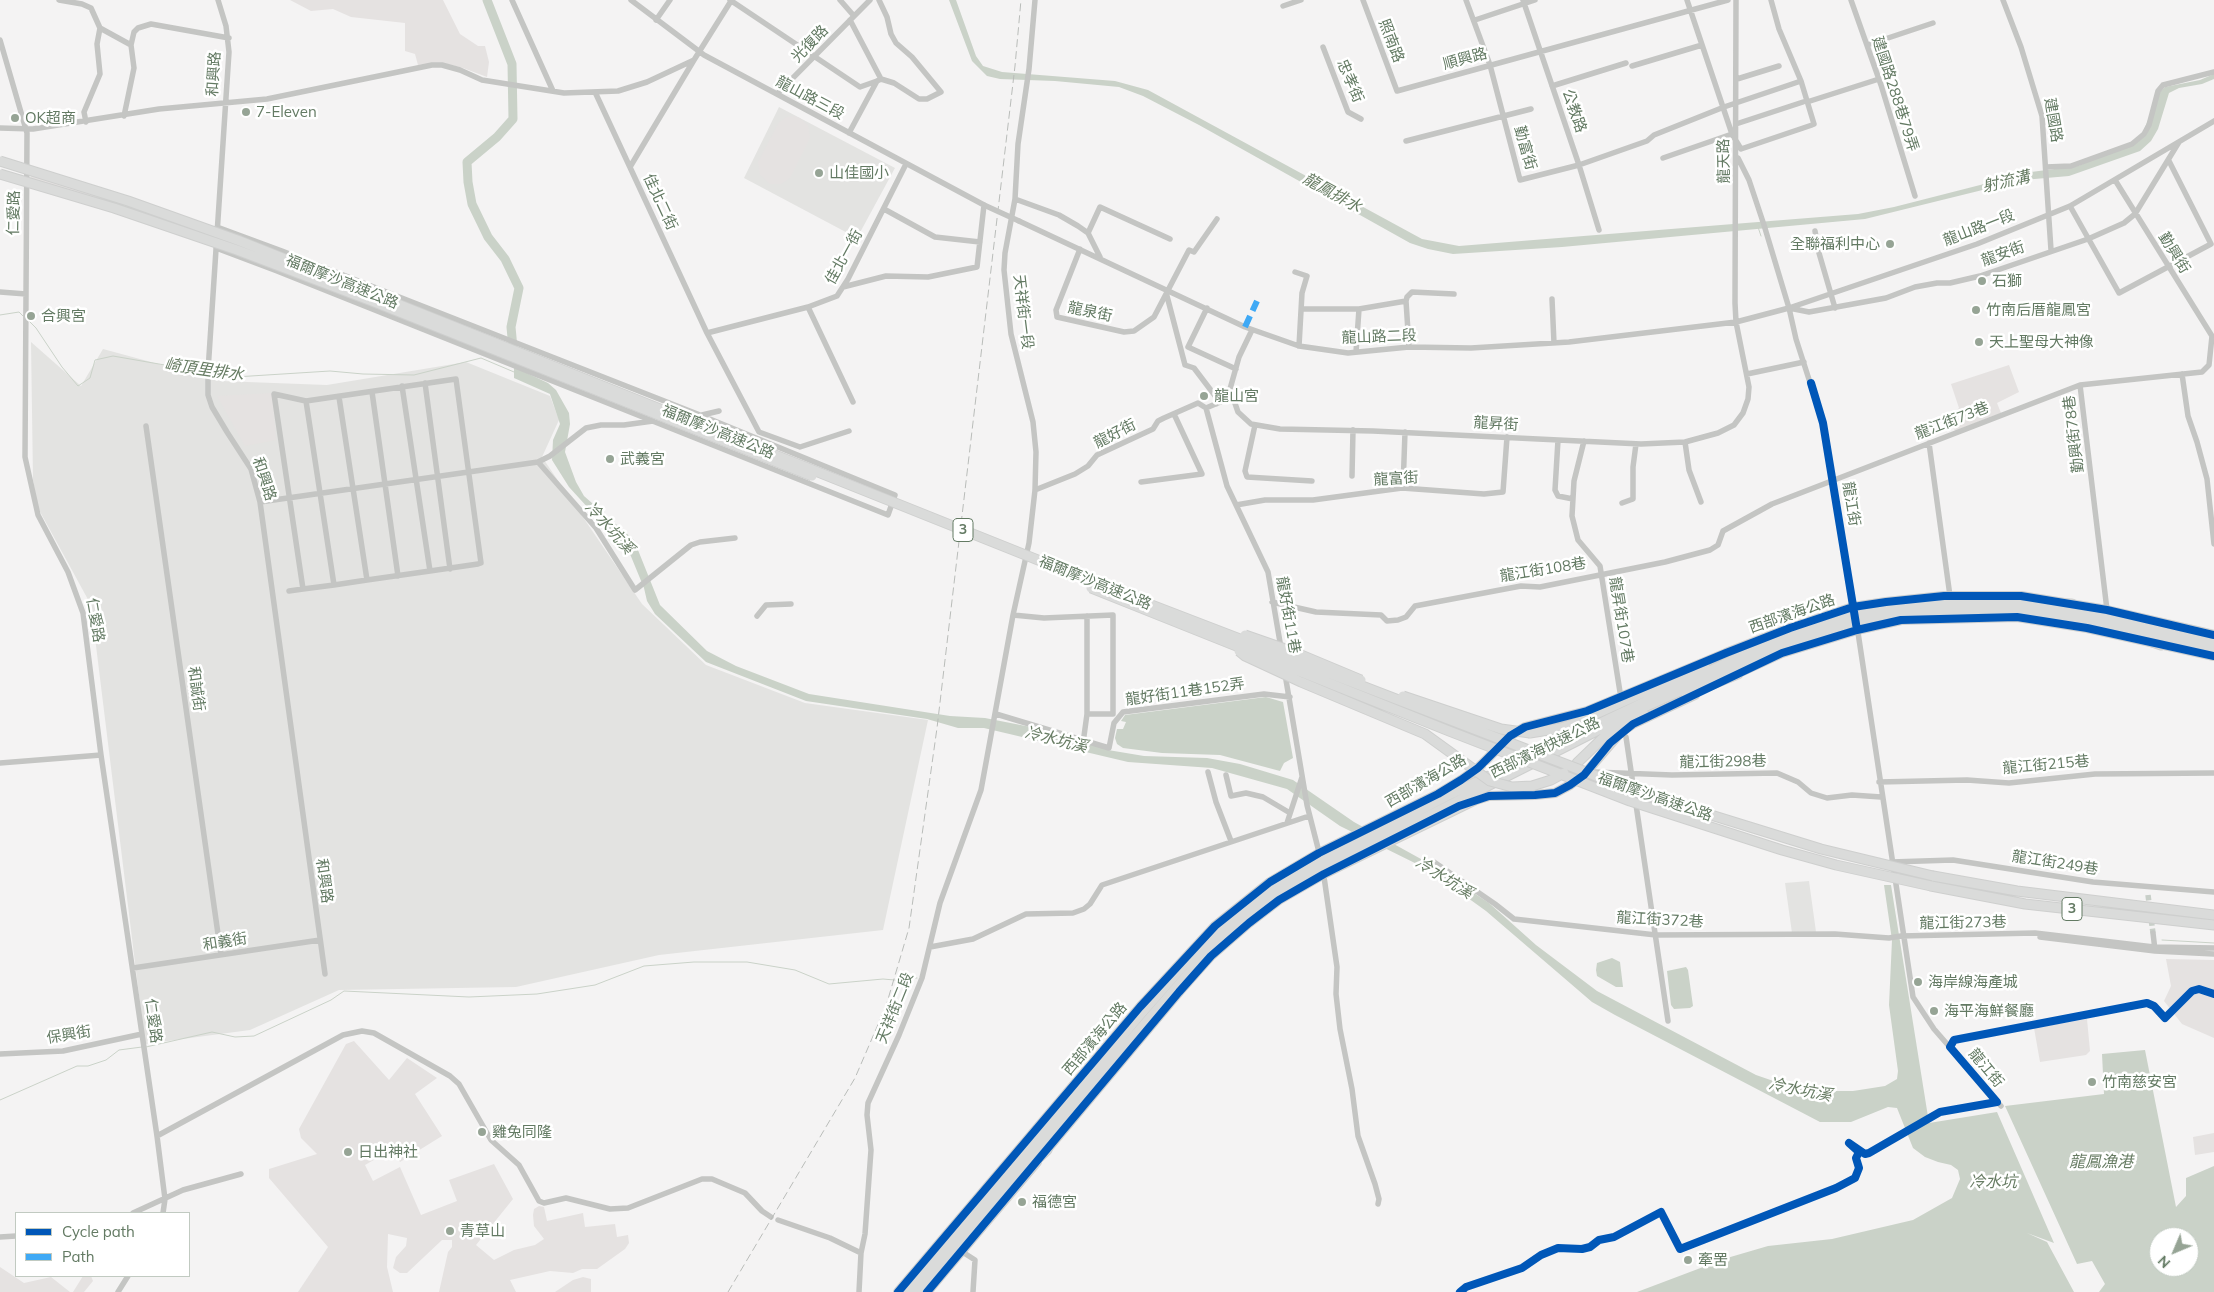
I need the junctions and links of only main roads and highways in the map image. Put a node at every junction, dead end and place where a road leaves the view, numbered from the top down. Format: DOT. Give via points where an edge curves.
graph roads {
  1 [pos="0,161"];
  2 [pos="0,174"];
  3 [pos="1122,594"];
  4 [pos="2072,604"];
  5 [pos="2027,605"];
  6 [pos="1855,618"];
  7 [pos="2091,622"];
  8 [pos="2214,635"];
  9 [pos="2214,642"];
  10 [pos="1231,644"];
  11 [pos="2162,645"];
  12 [pos="2214,649"];
  13 [pos="2214,656"];
  14 [pos="1738,665"];
  15 [pos="1398,834"];
  16 [pos="1352,840"];
  17 [pos="1322,864"];
  18 [pos="2214,915"];
  19 [pos="2214,925"];
  20 [pos="1070,1100"];
  21 [pos="1047,1150"];
  22 [pos="1008,1163"];
  23 [pos="993,1203"];
  24 [pos="898,1292"];
  25 [pos="908,1292"];
  26 [pos="917,1292"];
  27 [pos="927,1292"];
  1 -- 3 [label="highway, 福爾摩沙高速公路 / 3, bridge" via="128,201 240,241"];
  2 -- 10 [label="highway, 福爾摩沙高速公路 / 3, bridge" via="132,214 372,301"];
  3 -- 14 [label="highway, bridge" via="1294,652 1392,693 1501,729 1530,732 1561,728 1685,674"];
  3 -- 18 [label="highway, 福爾摩沙高速公路 / 3, bridge" via="1643,794 1745,828 1933,876 2017,891"];
  4 -- 5 [label="highway"];
  4 -- 6 [label="main road, 西部濱海公路" via="2021,596 1950,596"];
  4 -- 8 [label="main road, 西部濱海公路"];
  5 -- 6 [label="highway, 西部濱海快速公路" via="1985,602 1920,604"];
  5 -- 9 [label="highway, 西部濱海快速公路" via="2092,614"];
  6 -- 7 [label="highway, 西部濱海快速公路" via="1986,609 2023,611"];
  6 -- 11 [label="main road, 西部濱海公路" via="2017,617"];
  6 -- 14 [label="main road, 西部濱海公路" via="1782,654"];
  6 -- 14 [label="highway, 西部濱海快速公路" via="1810,628"];
  6 -- 16 [label="main road, 西部濱海公路" via="1790,628 1587,711 1525,727 1510,736 1490,758 1461,780"];
  7 -- 11 [label="highway"];
  7 -- 12 [label="highway, 西部濱海快速公路"];
  10 -- 14 [label="highway, bridge" via="1245,656 1425,734 1490,781 1512,787 1532,786 1551,780 1577,763 1617,728"];
  10 -- 19 [label="highway, 福爾摩沙高速公路 / 3, bridge" via="1639,804 1782,850 1836,865 2025,904"];
  11 -- 13 [label="main road, 西部濱海公路"];
  14 -- 15 [label="highway, 西部濱海快速公路" via="1638,710"];
  14 -- 15 [label="main road, 西部濱海公路" via="1633,724 1570,785 1555,792 1535,795 1490,796 1459,806"];
  14 -- 16 [label="highway, 西部濱海快速公路" via="1532,754 1384,828"];
  15 -- 17 [label="highway, 西部濱海快速公路"];
  16 -- 17 [label="highway, 西部濱海快速公路"];
  17 -- 20 [label="highway, 西部濱海快速公路" via="1256,900 1224,925 1183,966"];
  17 -- 21 [label="main road" via="1212,956"];
  17 -- 22 [label="main road, 西部濱海公路" via="1270,882 1215,926 1140,1007"];
  17 -- 23 [label="highway, 西部濱海快速公路" via="1228,931 1189,972"];
  20 -- 22 [label="highway"];
  20 -- 25 [label="highway, 西部濱海快速公路"];
  21 -- 23 [label="highway"];
  21 -- 27 [label="main road"];
  22 -- 24 [label="main road, 西部濱海公路"];
  23 -- 26 [label="highway, 西部濱海快速公路"];
}
